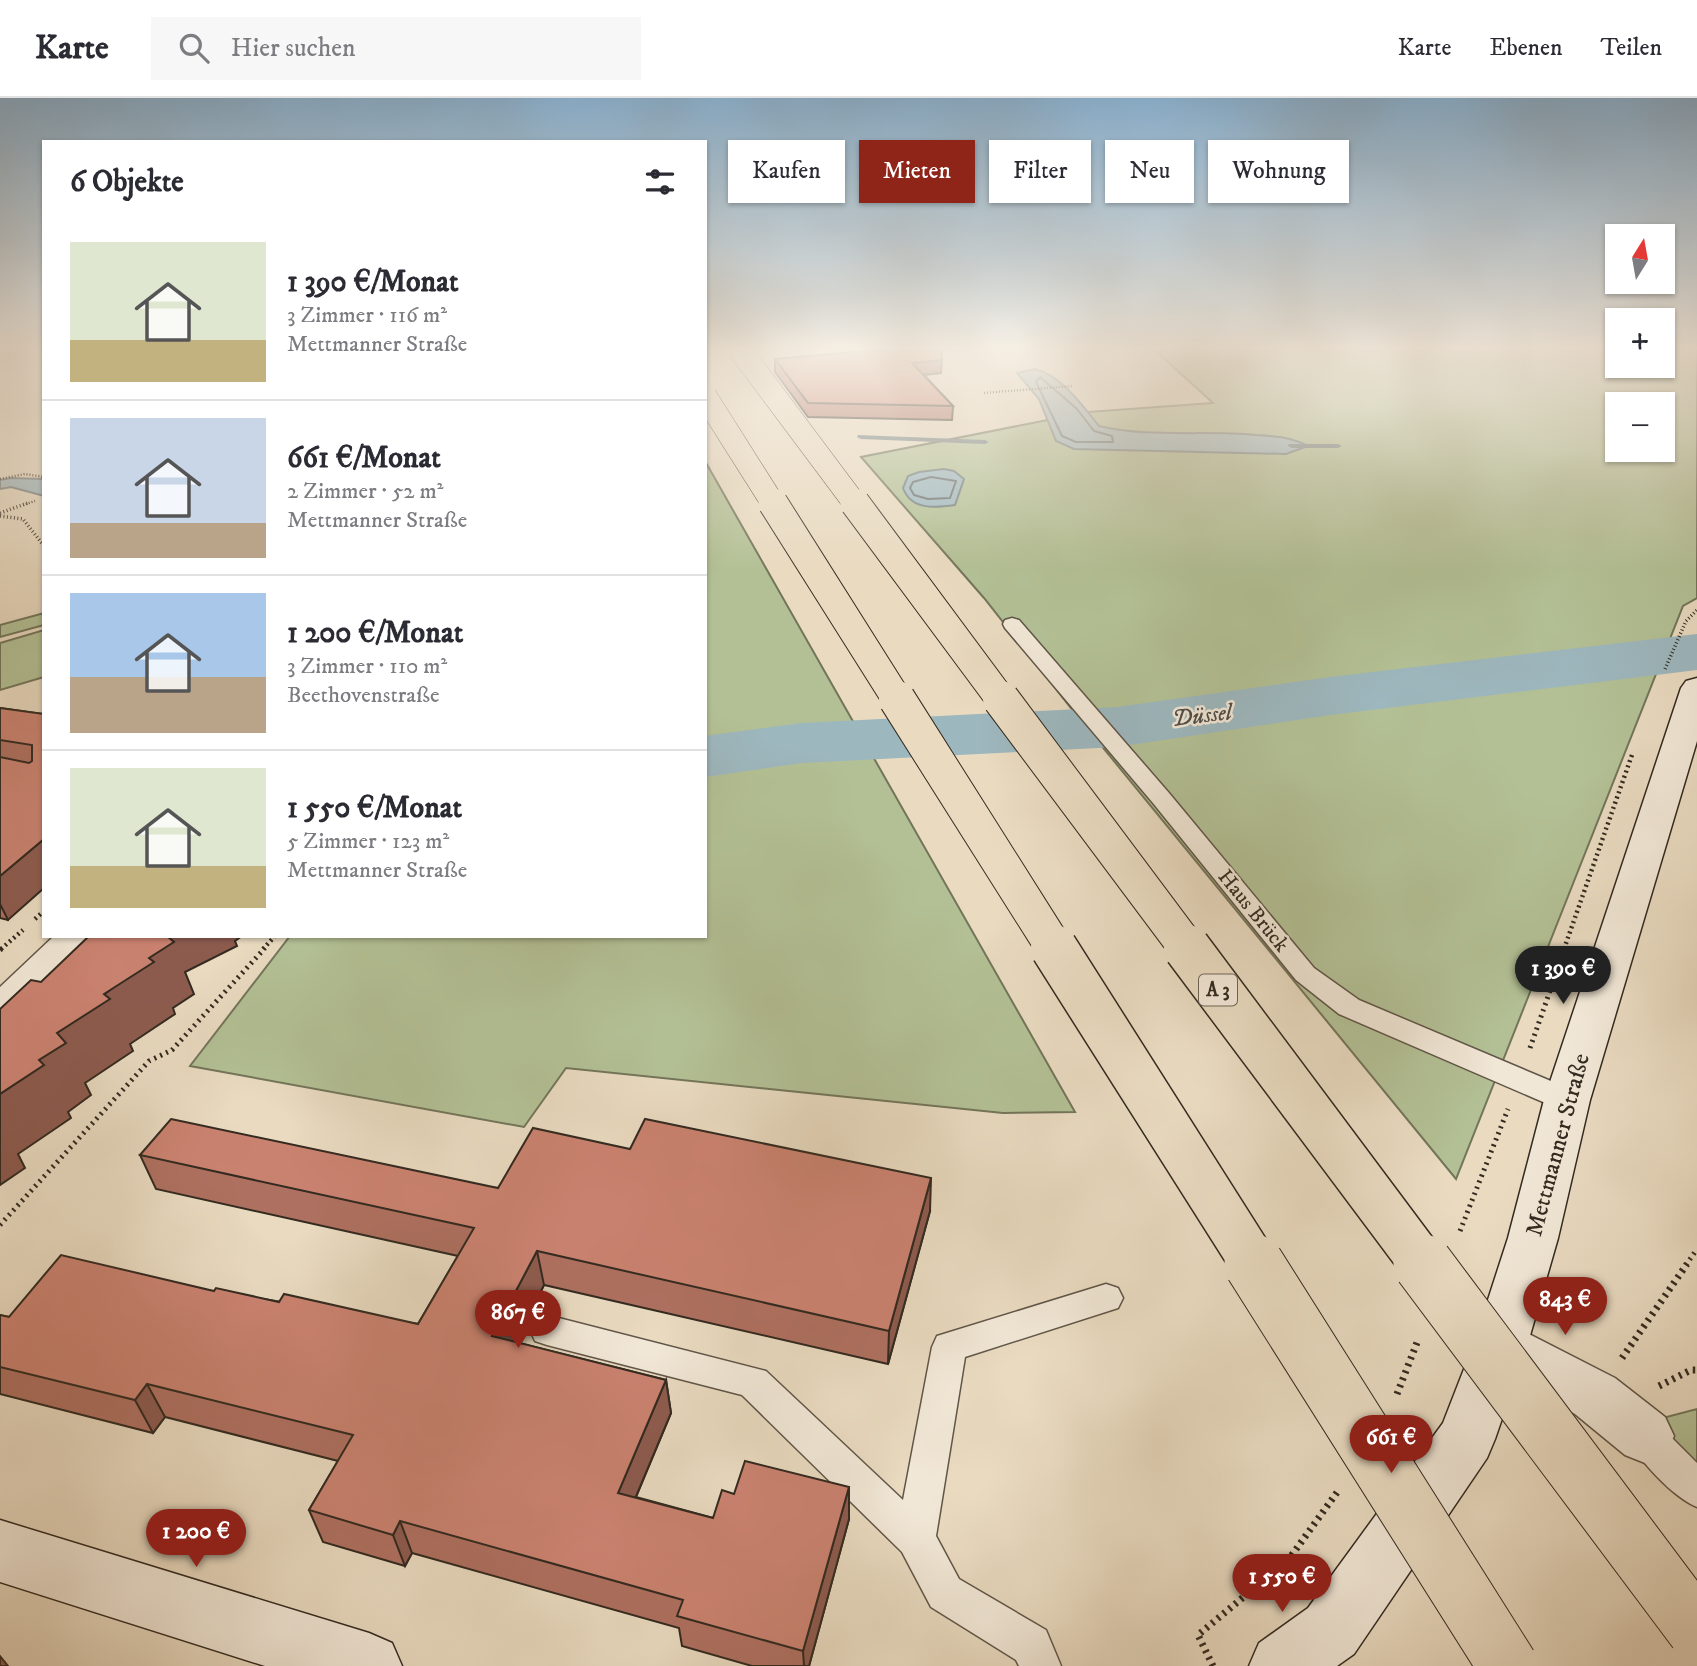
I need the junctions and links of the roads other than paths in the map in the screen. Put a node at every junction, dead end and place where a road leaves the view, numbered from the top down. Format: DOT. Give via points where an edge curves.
graph roads {
  1 [pos="722,423"];
  2 [pos="794,423"];
  3 [pos="1012,624"];
  4 [pos="1679,684"];
  5 [pos="1688,739"];
  6 [pos="77,938"];
  7 [pos="0,1011"];
  8 [pos="1567,1100"];
  9 [pos="1107,1298"];
  10 [pos="547,1331"];
  11 [pos="1500,1346"];
  12 [pos="1645,1436"];
  13 [pos="1697,1489"];
  14 [pos="916,1538"];
  15 [pos="0,1551"];
  16 [pos="1697,1630"];
  17 [pos="369,1666"];
  18 [pos="1040,1666"];
  19 [pos="1282,1666"];
  20 [pos="1508,1666"];
  1 -- 20 [label="highway, bridge"];
  2 -- 16 [label="highway, A 3, bridge"];
  3 -- 8 [label="lane, Haus Brück" via="1305,974 1349,1007"];
  4 -- 5 [label="main road, Mettmanner Straße"];
  5 -- 8 [label="main road, Mettmanner Straße"];
  6 -- 7 [label="main road"];
  8 -- 11 [label="main road, Mettmanner Straße"];
  9 -- 14 [label="lane" via="949,1347"];
  10 -- 14 [label="lane" via="753,1382"];
  11 -- 12 [label="main road" via="1595,1396"];
  11 -- 19 [label="main road, Mettmanner Straße" via="1466,1439 1331,1631"];
  12 -- 13 [label="lane"];
  14 -- 18 [label="lane" via="945,1593 1031,1644"];
  15 -- 17 [label="main road"];
}
